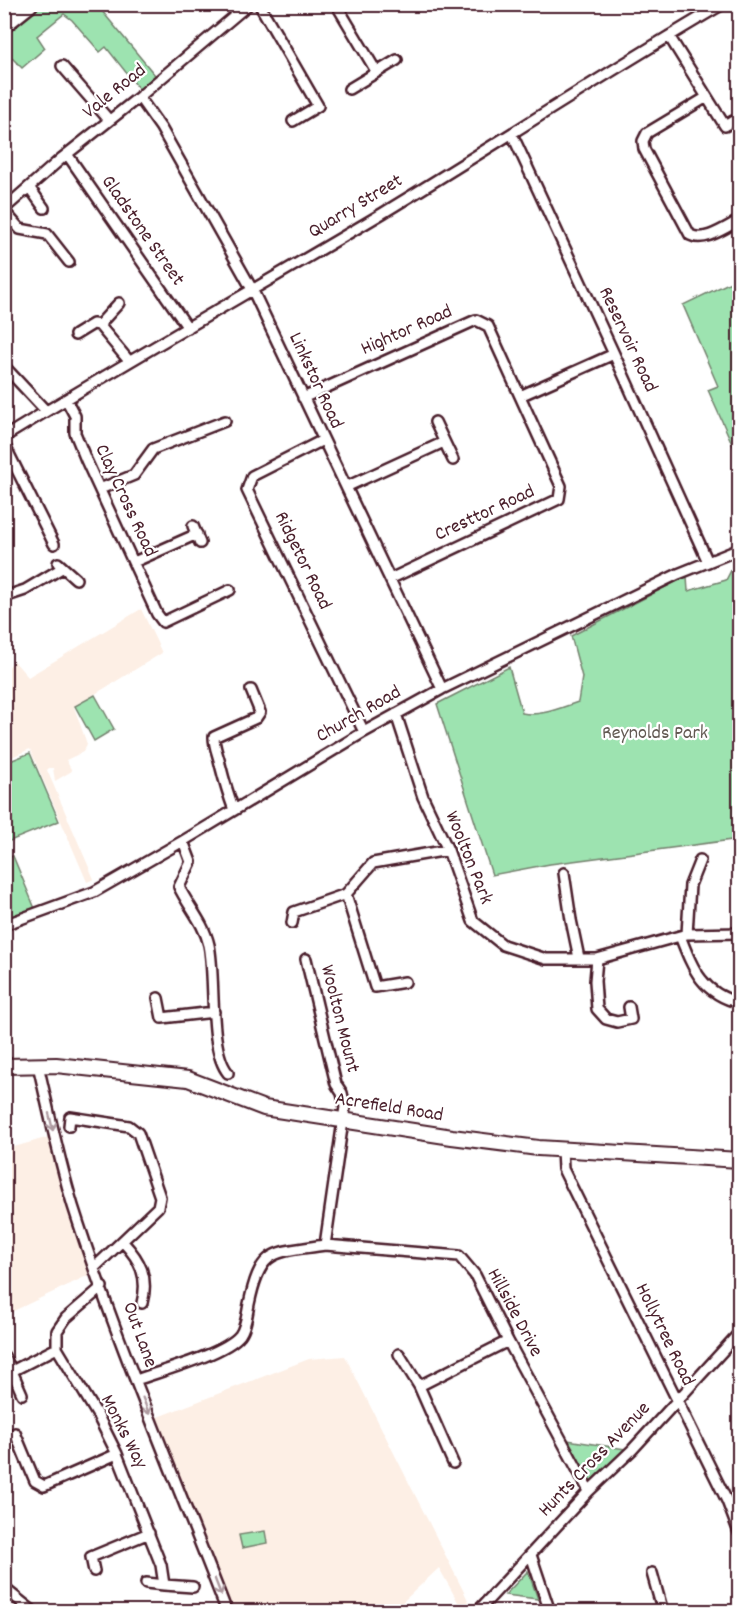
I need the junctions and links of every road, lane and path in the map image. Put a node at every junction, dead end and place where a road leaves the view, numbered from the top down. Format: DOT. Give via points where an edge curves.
graph roads {
  1 [pos="29,4"];
  2 [pos="249,4"];
  3 [pos="259,4"];
  4 [pos="336,4"];
  5 [pos="723,4"];
  6 [pos="4,24"];
  7 [pos="669,36"];
  8 [pos="397,60"];
  9 [pos="62,66"];
  10 [pos="376,71"];
  11 [pos="349,89"];
  12 [pos="707,97"];
  13 [pos="139,98"];
  14 [pos="109,120"];
  15 [pos="293,121"];
  16 [pos="725,126"];
  17 [pos="512,134"];
  18 [pos="67,154"];
  19 [pos="29,187"];
  20 [pos="44,208"];
  21 [pos="4,210"];
  22 [pos="740,220"];
  23 [pos="69,262"];
  24 [pos="253,291"];
  25 [pos="119,303"];
  26 [pos="99,325"];
  27 [pos="188,328"];
  28 [pos="75,334"];
  29 [pos="614,354"];
  30 [pos="129,362"];
  31 [pos="4,366"];
  32 [pos="520,396"];
  33 [pos="303,398"];
  34 [pos="67,401"];
  35 [pos="46,411"];
  36 [pos="225,421"];
  37 [pos="435,422"];
  38 [pos="199,431"];
  39 [pos="4,437"];
  40 [pos="323,440"];
  41 [pos="203,441"];
  42 [pos="444,442"];
  43 [pos="4,444"];
  44 [pos="453,460"];
  45 [pos="346,487"];
  46 [pos="100,489"];
  47 [pos="197,534"];
  48 [pos="54,544"];
  49 [pos="740,549"];
  50 [pos="134,562"];
  51 [pos="708,562"];
  52 [pos="76,579"];
  53 [pos="390,579"];
  54 [pos="230,590"];
  55 [pos="4,597"];
  56 [pos="442,689"];
  57 [pos="251,690"];
  58 [pos="396,714"];
  59 [pos="364,732"];
  60 [pos="234,810"];
  61 [pos="183,841"];
  62 [pos="448,850"];
  63 [pos="700,860"];
  64 [pos="564,873"];
  65 [pos="346,894"];
  66 [pos="292,923"];
  67 [pos="4,925"];
  68 [pos="740,933"];
  69 [pos="684,935"];
  70 [pos="579,958"];
  71 [pos="306,959"];
  72 [pos="597,959"];
  73 [pos="405,982"];
  74 [pos="158,998"];
  75 [pos="740,1003"];
  76 [pos="629,1007"];
  77 [pos="214,1012"];
  78 [pos="38,1065"];
  79 [pos="4,1066"];
  80 [pos="228,1073"];
  81 [pos="70,1117"];
  82 [pos="342,1121"];
  83 [pos="562,1149"];
  84 [pos="740,1160"];
  85 [pos="123,1242"];
  86 [pos="325,1245"];
  87 [pos="95,1268"];
  88 [pos="102,1287"];
  89 [pos="142,1302"];
  90 [pos="740,1332"];
  91 [pos="508,1341"];
  92 [pos="57,1348"];
  93 [pos="399,1354"];
  94 [pos="4,1356"];
  95 [pos="12,1371"];
  96 [pos="136,1380"];
  97 [pos="419,1386"];
  98 [pos="22,1394"];
  99 [pos="676,1400"];
  100 [pos="15,1433"];
  101 [pos="117,1454"];
  102 [pos="453,1463"];
  103 [pos="589,1491"];
  104 [pos="149,1533"];
  105 [pos="740,1535"];
  106 [pos="531,1555"];
  107 [pos="91,1557"];
  108 [pos="80,1562"];
  109 [pos="94,1571"];
  110 [pos="652,1573"];
  111 [pos="146,1583"];
  112 [pos="164,1585"];
  113 [pos="193,1587"];
  114 [pos="4,1588"];
  115 [pos="34,1611"];
  116 [pos="227,1611"];
  117 [pos="477,1611"];
  118 [pos="550,1611"];
  119 [pos="663,1611"];
  1 -- 6 [label="highway"];
  2 -- 13 [label="street, Vale Road"];
  3 -- 15 [label="street" via="318,106"];
  4 -- 10 [label="street"];
  5 -- 7 [label="street, Quarry Street"];
  7 -- 12 [label="street"];
  7 -- 17 [label="street, Quarry Street"];
  8 -- 10 [label="street"];
  9 -- 14 [label="street"];
  10 -- 11 [label="street"];
  12 -- 16 [label="street"];
  12 -- 22 [label="street" via="647,133 644,149 690,235 703,237"];
  13 -- 14 [label="street, Vale Road"];
  13 -- 24 [label="street, Linkstor Road" via="161,128"];
  14 -- 18 [label="street, Vale Road"];
  17 -- 24 [label="street, Quarry Street"];
  17 -- 29 [label="street, Reservoir Road"];
  18 -- 19 [label="street, Vale Road"];
  18 -- 27 [label="street, Gladstone Street"];
  19 -- 20 [label="street"];
  19 -- 21 [label="street, Vale Road"];
  21 -- 23 [label="street" via="20,229 46,234"];
  24 -- 27 [label="street, Quarry Street"];
  24 -- 33 [label="street, Linkstor Road"];
  25 -- 26 [label="street"];
  26 -- 28 [label="street" via="93,324"];
  26 -- 30 [label="street"];
  27 -- 30 [label="street, Quarry Street"];
  29 -- 32 [label="street"];
  29 -- 51 [label="street, Reservoir Road"];
  30 -- 34 [label="street, Quarry Street"];
  31 -- 35 [label="street"];
  32 -- 33 [label="street, Hightor Road" via="488,326 476,320"];
  32 -- 53 [label="street, Cresttor Road" via="561,486 560,499"];
  33 -- 40 [label="street, Linkstor Road"];
  34 -- 35 [label="street, Quarry Street"];
  34 -- 46 [label="street, Clay Cross Road" via="75,416 75,434"];
  35 -- 39 [label="street, Quarry Street"];
  36 -- 38 [label="street"];
  37 -- 42 [label="street"];
  38 -- 41 [label="street"];
  38 -- 46 [label="street" via="153,449 134,475"];
  40 -- 45 [label="street, Linkstor Road"];
  40 -- 59 [label="street, Ridgetor Road" via="252,476 247,490"];
  42 -- 44 [label="street"];
  42 -- 45 [label="street"];
  43 -- 48 [label="street"];
  45 -- 53 [label="street, Linkstor Road"];
  46 -- 50 [label="street, Clay Cross Road"];
  47 -- 50 [label="street"];
  49 -- 51 [label="street, Church Road"];
  50 -- 54 [label="street, Clay Cross Road" via="163,622"];
  51 -- 56 [label="street, Church Road"];
  52 -- 55 [label="street" via="60,565 25,590"];
  53 -- 56 [label="street, Linkstor Road"];
  56 -- 58 [label="street, Church Road"];
  57 -- 60 [label="street" via="260,712 256,718 214,737"];
  58 -- 59 [label="street, Church Road"];
  58 -- 62 [label="street, Woolton Park" via="423,797"];
  59 -- 60 [label="street, Church Road"];
  60 -- 61 [label="street, Church Road"];
  61 -- 67 [label="street, Church Road" via="94,892"];
  61 -- 77 [label="street" via="191,862 178,886 209,945"];
  62 -- 65 [label="street" via="373,863"];
  62 -- 70 [label="street, Woolton Park" via="473,921 503,945 546,959"];
  63 -- 69 [label="street" via="690,885"];
  64 -- 70 [label="street"];
  65 -- 66 [label="street" via="294,912"];
  65 -- 73 [label="street" via="375,987"];
  68 -- 69 [label="street, Woolton Park"];
  69 -- 72 [label="street, Woolton Park"];
  69 -- 75 [label="street" via="691,965 704,985 727,1000"];
  70 -- 72 [label="street, Woolton Park"];
  71 -- 82 [label="street, Woolton Mount" via="336,1084 342,1093"];
  72 -- 76 [label="street" via="597,1009 606,1019 623,1022 631,1019"];
  74 -- 77 [label="street" via="162,1018"];
  77 -- 80 [label="street" via="219,1056"];
  78 -- 79 [label="main road, Acrefield Road"];
  78 -- 82 [label="main road, Acrefield Road" via="188,1079 264,1108"];
  78 -- 87 [label="street, Out Lane, one-way" via="61,1166"];
  81 -- 85 [label="street" via="129,1126 138,1132 160,1203"];
  82 -- 83 [label="main road, Acrefield Road"];
  82 -- 86 [label="street"];
  83 -- 84 [label="main road, Acrefield Road"];
  83 -- 99 [label="street, Hollytree Road" via="563,1169"];
  85 -- 87 [label="street"];
  85 -- 89 [label="street" via="142,1266"];
  86 -- 91 [label="street, Hillside Drive" via="459,1256 475,1275"];
  86 -- 96 [label="street" via="276,1253 264,1262 254,1284 242,1334 231,1343"];
  87 -- 88 [label="street, Out Lane"];
  88 -- 92 [label="street" via="66,1318 57,1331"];
  88 -- 96 [label="street, Out Lane"];
  90 -- 99 [label="street, Hunts Cross Avenue"];
  91 -- 97 [label="street"];
  91 -- 103 [label="street, Hillside Drive"];
  92 -- 95 [label="street"];
  92 -- 101 [label="street, Monks Way"];
  93 -- 97 [label="street"];
  94 -- 95 [label="street"];
  95 -- 98 [label="street"];
  96 -- 116 [label="street, Out Lane, one-way"];
  97 -- 102 [label="street"];
  99 -- 103 [label="street, Hunts Cross Avenue"];
  99 -- 105 [label="street, Hollytree Road"];
  100 -- 101 [label="street" via="35,1481 44,1486"];
  101 -- 104 [label="street, Monks Way"];
  103 -- 106 [label="street, Hunts Cross Avenue"];
  104 -- 107 [label="street"];
  104 -- 112 [label="street, Monks Way"];
  106 -- 117 [label="street, Hunts Cross Avenue"];
  106 -- 118 [label="street"];
  107 -- 108 [label="street"];
  107 -- 109 [label="street"];
  110 -- 119 [label="street"];
  111 -- 112 [label="street"];
  112 -- 113 [label="street"];
  114 -- 115 [label="street"];
}
